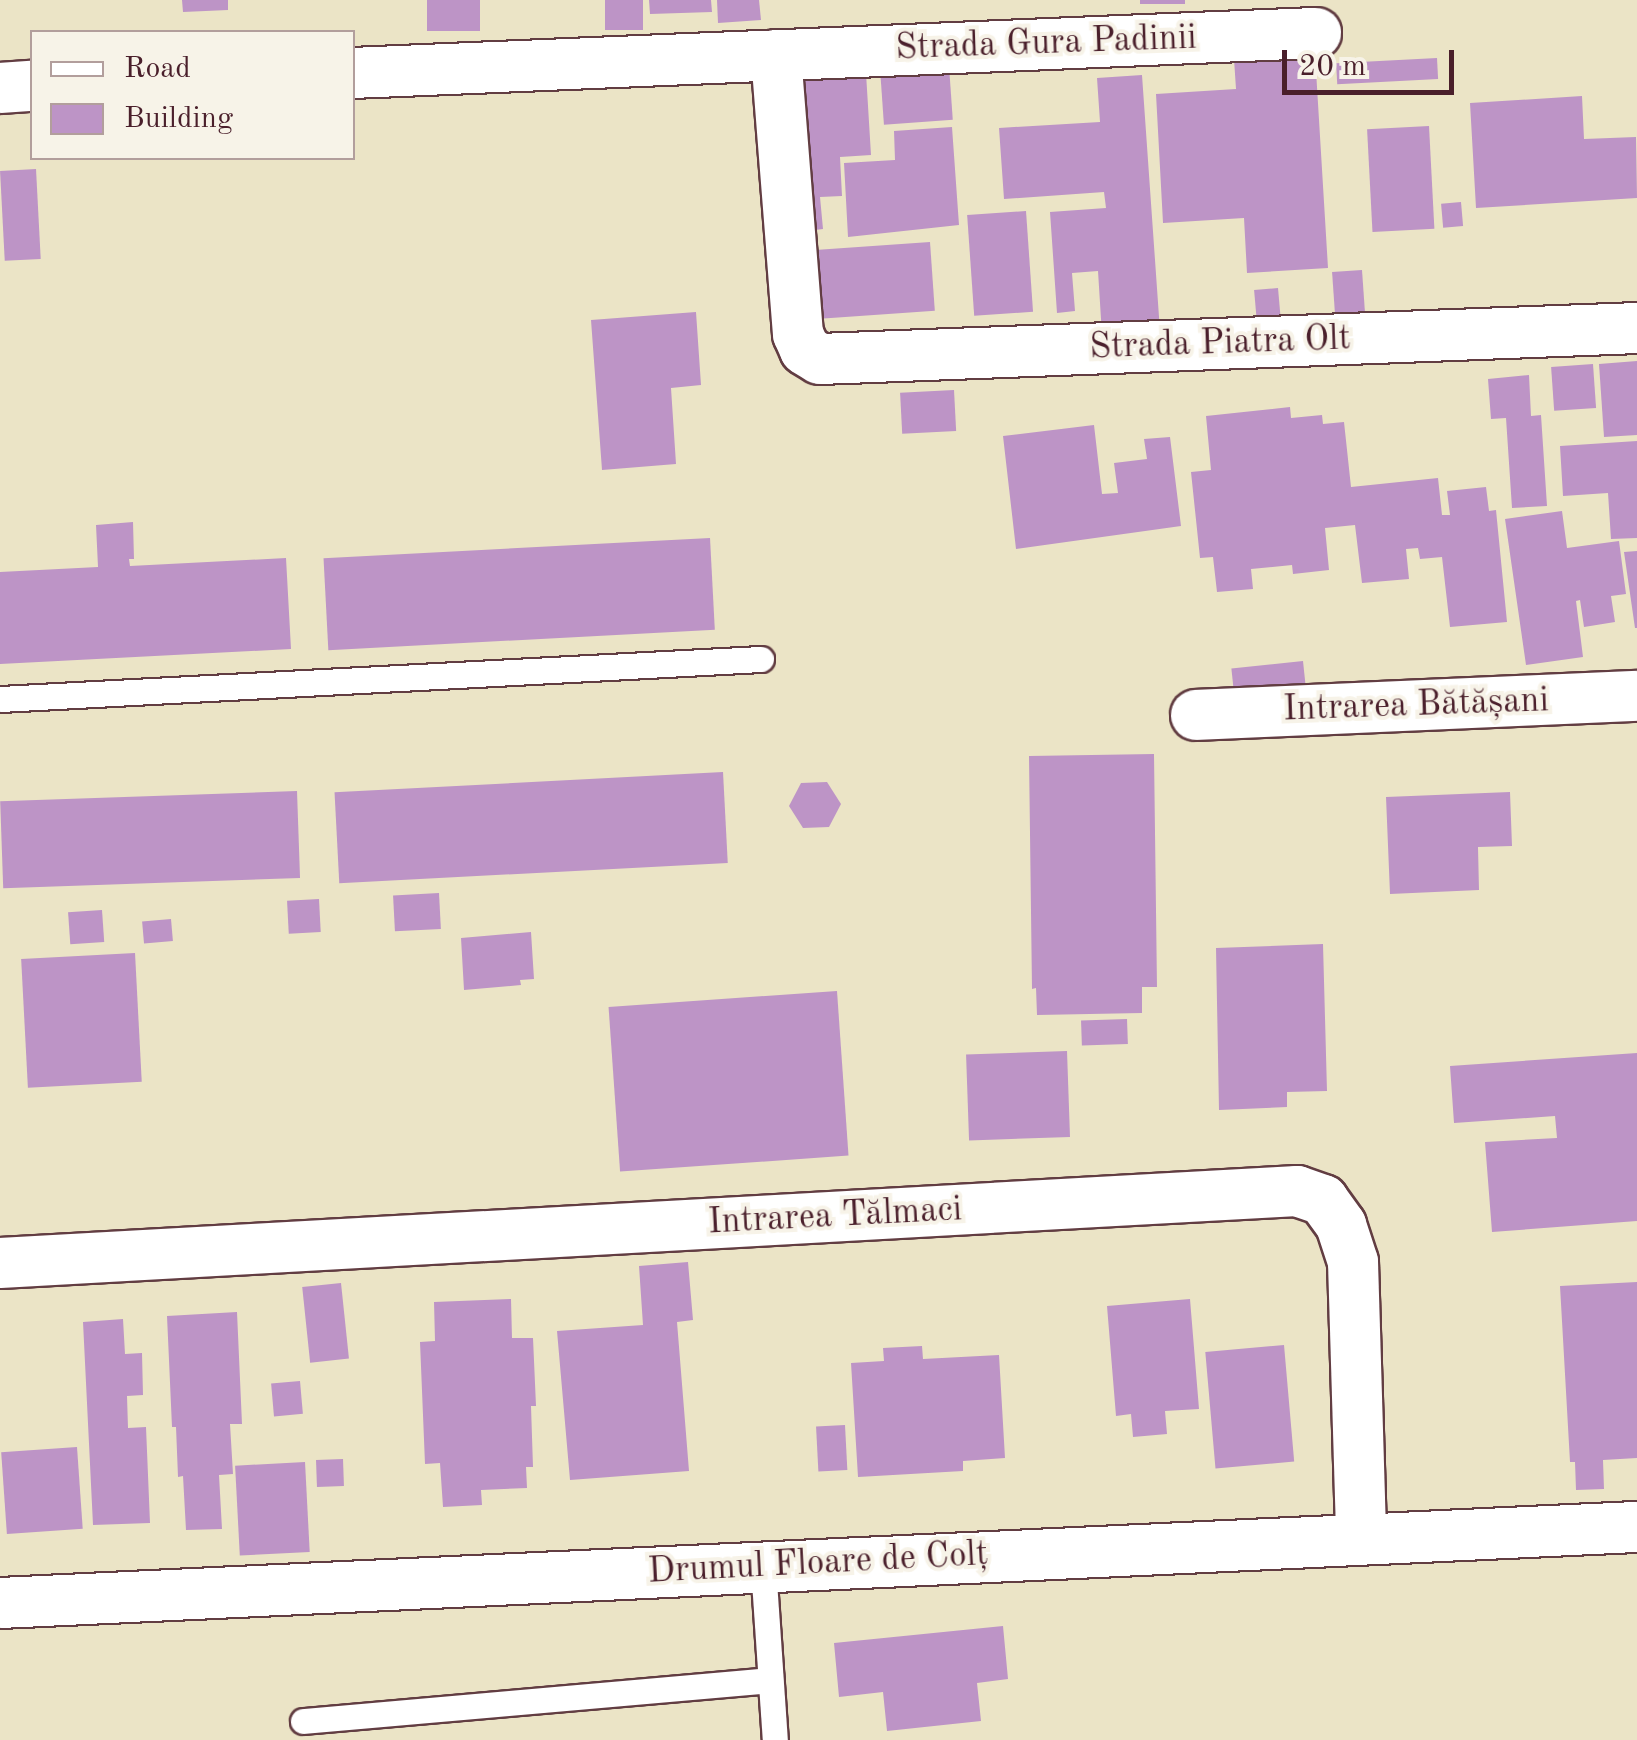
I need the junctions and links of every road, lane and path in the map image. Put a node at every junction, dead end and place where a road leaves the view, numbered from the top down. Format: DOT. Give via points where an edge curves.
graph roads {
  1 [pos="1316,33"];
  2 [pos="776,54"];
  3 [pos="355,73"];
  4 [pos="30,86"];
  5 [pos="0,88"];
  6 [pos="1637,328"];
  7 [pos="761,659"];
  8 [pos="1637,696"];
  9 [pos="0,699"];
  10 [pos="1196,714"];
  11 [pos="0,1263"];
  12 [pos="1637,1527"];
  13 [pos="1361,1539"];
  14 [pos="763,1566"];
  15 [pos="0,1603"];
  16 [pos="770,1680"];
  17 [pos="303,1721"];
  18 [pos="774,1740"];
  1 -- 2 [label="street, Strada Gura Padinii"];
  2 -- 3 [label="street, Strada Gura Padinii"];
  2 -- 6 [label="street, Strada Piatra Olt" via="798,334 820,359"];
  4 -- 5 [label="street"];
  7 -- 9 [label="lane"];
  8 -- 10 [label="street, Intrarea Bătășani"];
  11 -- 13 [label="street, Intrarea Tălmaci" via="1296,1192 1323,1200 1353,1262"];
  12 -- 13 [label="street, Drumul Floare de Colț"];
  13 -- 14 [label="street, Drumul Floare de Colț"];
  14 -- 15 [label="street, Drumul Floare de Colț"];
  14 -- 16 [label="lane"];
  16 -- 17 [label="lane"];
  16 -- 18 [label="lane"];
}
